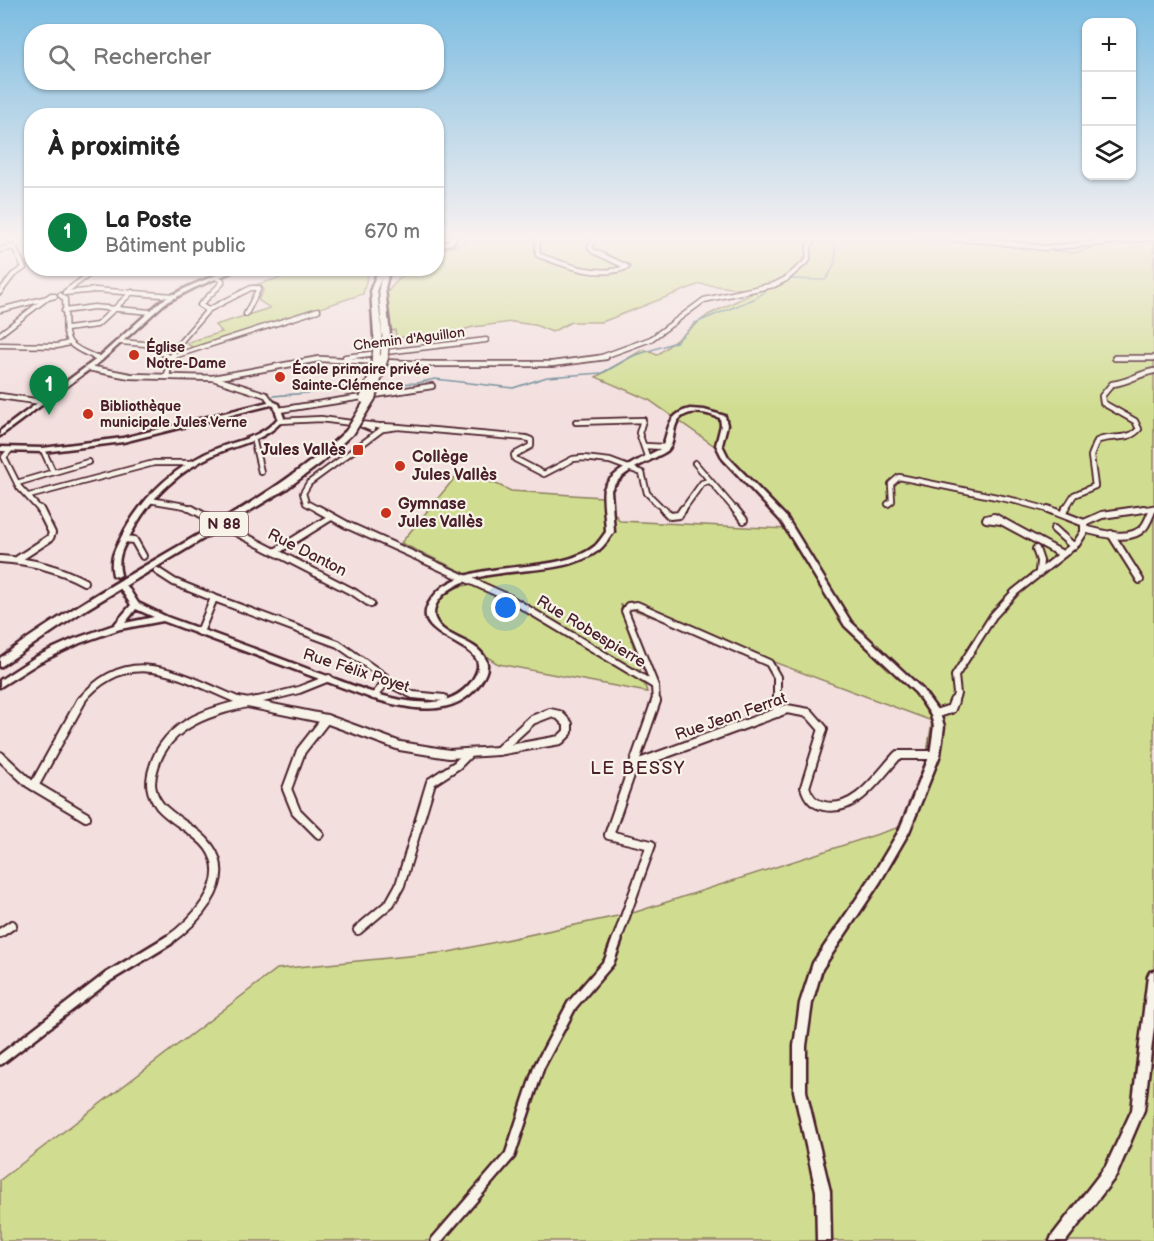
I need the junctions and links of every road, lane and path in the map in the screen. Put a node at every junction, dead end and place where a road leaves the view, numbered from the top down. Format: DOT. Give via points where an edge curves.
graph roads {
  1 [pos="59,294"];
  2 [pos="130,294"];
  3 [pos="152,294"];
  4 [pos="179,294"];
  5 [pos="211,294"];
  6 [pos="239,294"];
  7 [pos="258,294"];
  8 [pos="375,294"];
  9 [pos="732,294"];
  10 [pos="174,296"];
  11 [pos="45,300"];
  12 [pos="38,305"];
  13 [pos="16,307"];
  14 [pos="115,308"];
  15 [pos="0,310"];
  16 [pos="208,310"];
  17 [pos="318,310"];
  18 [pos="64,311"];
  19 [pos="151,312"];
  20 [pos="246,314"];
  21 [pos="68,329"];
  22 [pos="0,334"];
  23 [pos="486,340"];
  24 [pos="120,342"];
  25 [pos="69,343"];
  26 [pos="0,345"];
  27 [pos="171,357"];
  28 [pos="1115,358"];
  29 [pos="1154,358"];
  30 [pos="100,359"];
  31 [pos="336,359"];
  32 [pos="88,368"];
  33 [pos="1154,370"];
  34 [pos="167,376"];
  35 [pos="213,378"];
  36 [pos="432,386"];
  37 [pos="0,396"];
  38 [pos="42,402"];
  39 [pos="272,403"];
  40 [pos="279,410"];
  41 [pos="279,420"];
  42 [pos="576,422"];
  43 [pos="360,424"];
  44 [pos="381,428"];
  45 [pos="373,430"];
  46 [pos="346,431"];
  47 [pos="0,434"];
  48 [pos="253,438"];
  49 [pos="367,439"];
  50 [pos="645,446"];
  51 [pos="666,447"];
  52 [pos="0,449"];
  53 [pos="10,450"];
  54 [pos="43,450"];
  55 [pos="648,459"];
  56 [pos="88,462"];
  57 [pos="194,463"];
  58 [pos="695,463"];
  59 [pos="630,468"];
  60 [pos="53,472"];
  61 [pos="261,472"];
  62 [pos="709,481"];
  63 [pos="16,483"];
  64 [pos="29,496"];
  65 [pos="149,500"];
  66 [pos="888,504"];
  67 [pos="1063,513"];
  68 [pos="331,517"];
  69 [pos="210,519"];
  70 [pos="744,520"];
  71 [pos="1001,521"];
  72 [pos="1084,526"];
  73 [pos="230,529"];
  74 [pos="1054,529"];
  75 [pos="1013,532"];
  76 [pos="1025,534"];
  77 [pos="1111,534"];
  78 [pos="124,538"];
  79 [pos="1073,546"];
  80 [pos="1036,549"];
  81 [pos="275,552"];
  82 [pos="1062,554"];
  83 [pos="143,556"];
  84 [pos="0,559"];
  85 [pos="18,559"];
  86 [pos="157,572"];
  87 [pos="1039,573"];
  88 [pos="117,575"];
  89 [pos="468,579"];
  90 [pos="1140,580"];
  91 [pos="84,582"];
  92 [pos="124,588"];
  93 [pos="214,597"];
  94 [pos="371,604"];
  95 [pos="135,605"];
  96 [pos="164,619"];
  97 [pos="115,628"];
  98 [pos="200,632"];
  99 [pos="0,655"];
  100 [pos="0,663"];
  101 [pos="329,678"];
  102 [pos="385,679"];
  103 [pos="0,684"];
  104 [pos="655,686"];
  105 [pos="374,696"];
  106 [pos="444,698"];
  107 [pos="244,703"];
  108 [pos="777,713"];
  109 [pos="935,714"];
  110 [pos="327,719"];
  111 [pos="498,751"];
  112 [pos="469,753"];
  113 [pos="935,755"];
  114 [pos="0,756"];
  115 [pos="634,765"];
  116 [pos="34,786"];
  117 [pos="86,817"];
  118 [pos="319,834"];
  119 [pos="12,925"];
  120 [pos="358,930"];
  121 [pos="0,933"];
  122 [pos="1154,976"];
  123 [pos="0,1060"];
  124 [pos="436,1241"];
  125 [pos="824,1241"];
  126 [pos="1057,1241"];
  1 -- 11 [label="street"];
  1 -- 18 [label="street" via="64,298"];
  2 -- 14 [label="street"];
  3 -- 10 [label="street"];
  4 -- 10 [label="main road"];
  5 -- 16 [label="street" via="200,305"];
  6 -- 16 [label="street"];
  7 -- 20 [label="street"];
  8 -- 46 [label="highway, N 88, bridge" via="384,363 370,402"];
  9 -- 31 [label="street" via="704,300 651,339 610,356 552,364"];
  10 -- 19 [label="main road"];
  11 -- 12 [label="street"];
  11 -- 13 [label="street"];
  12 -- 13 [label="street"];
  12 -- 22 [label="street"];
  13 -- 15 [label="street"];
  14 -- 18 [label="street"];
  14 -- 19 [label="street"];
  14 -- 21 [label="street" via="97,325"];
  16 -- 27 [label="street"];
  17 -- 27 [label="street"];
  18 -- 21 [label="street"];
  19 -- 24 [label="main road"];
  21 -- 25 [label="street"];
  23 -- 31 [label="street, Chemin d'Aguillon"];
  24 -- 27 [label="street" via="145,344"];
  24 -- 30 [label="main road"];
  25 -- 26 [label="street"];
  25 -- 30 [label="street" via="74,349"];
  27 -- 34 [label="street"];
  28 -- 29 [label="street"];
  30 -- 32 [label="main road"];
  31 -- 35 [label="street" via="297,361"];
  32 -- 34 [label="street" via="130,376"];
  32 -- 38 [label="main road"];
  33 -- 67 [label="street" via="1129,382 1112,384 1102,396 1103,403 1135,421 1140,429 1130,437 1102,438 1095,444 1095,486 1074,495"];
  34 -- 35 [label="street"];
  35 -- 39 [label="street" via="266,395"];
  36 -- 40 [label="street"];
  37 -- 38 [label="street"];
  38 -- 47 [label="main road"];
  39 -- 40 [label="street"];
  39 -- 54 [label="street" via="127,440"];
  40 -- 41 [label="street"];
  41 -- 43 [label="street" via="321,419"];
  41 -- 48 [label="street"];
  42 -- 50 [label="street" via="643,420 639,433"];
  43 -- 44 [label="street"];
  43 -- 45 [label="street"];
  44 -- 45 [label="street"];
  44 -- 49 [label="street"];
  44 -- 59 [label="street" via="530,439 531,446 514,455 515,459 544,474 583,458"];
  45 -- 49 [label="street"];
  46 -- 99 [label="highway, N 88" via="280,483"];
  46 -- 100 [label="highway, N 88" via="333,449 284,487 63,619"];
  48 -- 57 [label="street"];
  48 -- 61 [label="street"];
  49 -- 68 [label="street, Rue Robespierre" via="305,487 306,503"];
  50 -- 51 [label="street"];
  50 -- 55 [label="street"];
  51 -- 55 [label="street"];
  51 -- 109 [label="street" via="680,416 694,411 723,417 719,445 725,458 784,520 848,624 919,691"];
  52 -- 53 [label="street"];
  53 -- 54 [label="street"];
  53 -- 63 [label="street" via="4,457"];
  54 -- 60 [label="street"];
  55 -- 59 [label="street"];
  56 -- 60 [label="street"];
  57 -- 64 [label="street" via="154,463"];
  57 -- 65 [label="street" via="172,477"];
  58 -- 62 [label="street"];
  59 -- 62 [label="street" via="642,473 647,493 670,516 680,515 702,483"];
  59 -- 89 [label="street" via="618,475 608,490 610,532 587,555"];
  60 -- 63 [label="street"];
  62 -- 70 [label="street"];
  63 -- 64 [label="street"];
  64 -- 85 [label="street" via="51,526 52,536"];
  65 -- 69 [label="street" via="185,506"];
  65 -- 78 [label="street"];
  66 -- 67 [label="street" via="892,501 891,484 899,477"];
  67 -- 72 [label="street"];
  68 -- 81 [label="street"];
  68 -- 89 [label="street, Rue Robespierre"];
  71 -- 76 [label="street"];
  72 -- 77 [label="street"];
  72 -- 77 [label="street" via="1102,515 1154,508 1142,529 1130,534"];
  72 -- 79 [label="street"];
  73 -- 81 [label="street, Rue Danton"];
  74 -- 79 [label="street"];
  75 -- 76 [label="street"];
  76 -- 82 [label="street"];
  77 -- 90 [label="street"];
  78 -- 83 [label="street" via="134,540"];
  78 -- 88 [label="street" via="115,555"];
  79 -- 82 [label="street"];
  80 -- 87 [label="street"];
  81 -- 94 [label="street, Rue Danton"];
  82 -- 87 [label="street"];
  84 -- 85 [label="street"];
  85 -- 91 [label="street"];
  86 -- 93 [label="street"];
  87 -- 109 [label="street" via="993,616 955,676 957,694 951,709"];
  89 -- 104 [label="street, Rue Robespierre" via="508,598"];
  89 -- 105 [label="street, Rue Félix Poyet" via="440,592 430,611 440,631 481,658 483,670 474,685 447,703 431,706 400,704"];
  92 -- 95 [label="street"];
  93 -- 98 [label="street"];
  93 -- 102 [label="street" via="338,644"];
  95 -- 96 [label="street, Rue Félix Poyet"];
  95 -- 97 [label="street"];
  96 -- 97 [label="street"];
  96 -- 98 [label="street, Rue Félix Poyet"];
  97 -- 103 [label="street" via="50,653"];
  98 -- 101 [label="street, Rue Félix Poyet"];
  101 -- 105 [label="street, Rue Félix Poyet"];
  101 -- 107 [label="street" via="314,686"];
  102 -- 105 [label="street"];
  102 -- 106 [label="street" via="411,696"];
  104 -- 108 [label="street" via="625,611 628,606 637,605 769,663 777,677"];
  104 -- 115 [label="street" via="656,701"];
  107 -- 110 [label="street"];
  107 -- 116 [label="street" via="157,668 117,672 94,683 83,695"];
  107 -- 123 [label="street" via="201,715 183,726 156,759 150,783 158,803 202,840 214,856 215,881 203,911 189,925 108,977"];
  108 -- 113 [label="street, Rue Jean Ferrat" via="799,709 813,714 824,729 805,787 807,796 829,808 853,801 898,755"];
  108 -- 115 [label="street, Rue Jean Ferrat"];
  109 -- 113 [label="street" via="939,726"];
  110 -- 112 [label="street" via="400,746"];
  110 -- 118 [label="street" via="299,752 287,789 296,811"];
  111 -- 111 [label="street" via="560,740 568,732 568,724 563,716 554,713 534,716"];
  111 -- 112 [label="street"];
  112 -- 120 [label="street" via="464,762 431,782 400,885 390,903"];
  113 -- 125 [label="street" via="904,832 817,967 806,1003 800,1046 800,1091 823,1191"];
  114 -- 116 [label="street"];
  115 -- 124 [label="street" via="609,834 651,845 609,962 561,1023 539,1066 510,1155"];
  116 -- 117 [label="street"];
  119 -- 121 [label="street"];
  122 -- 126 [label="street" via="1138,1110 1111,1171"];
}
